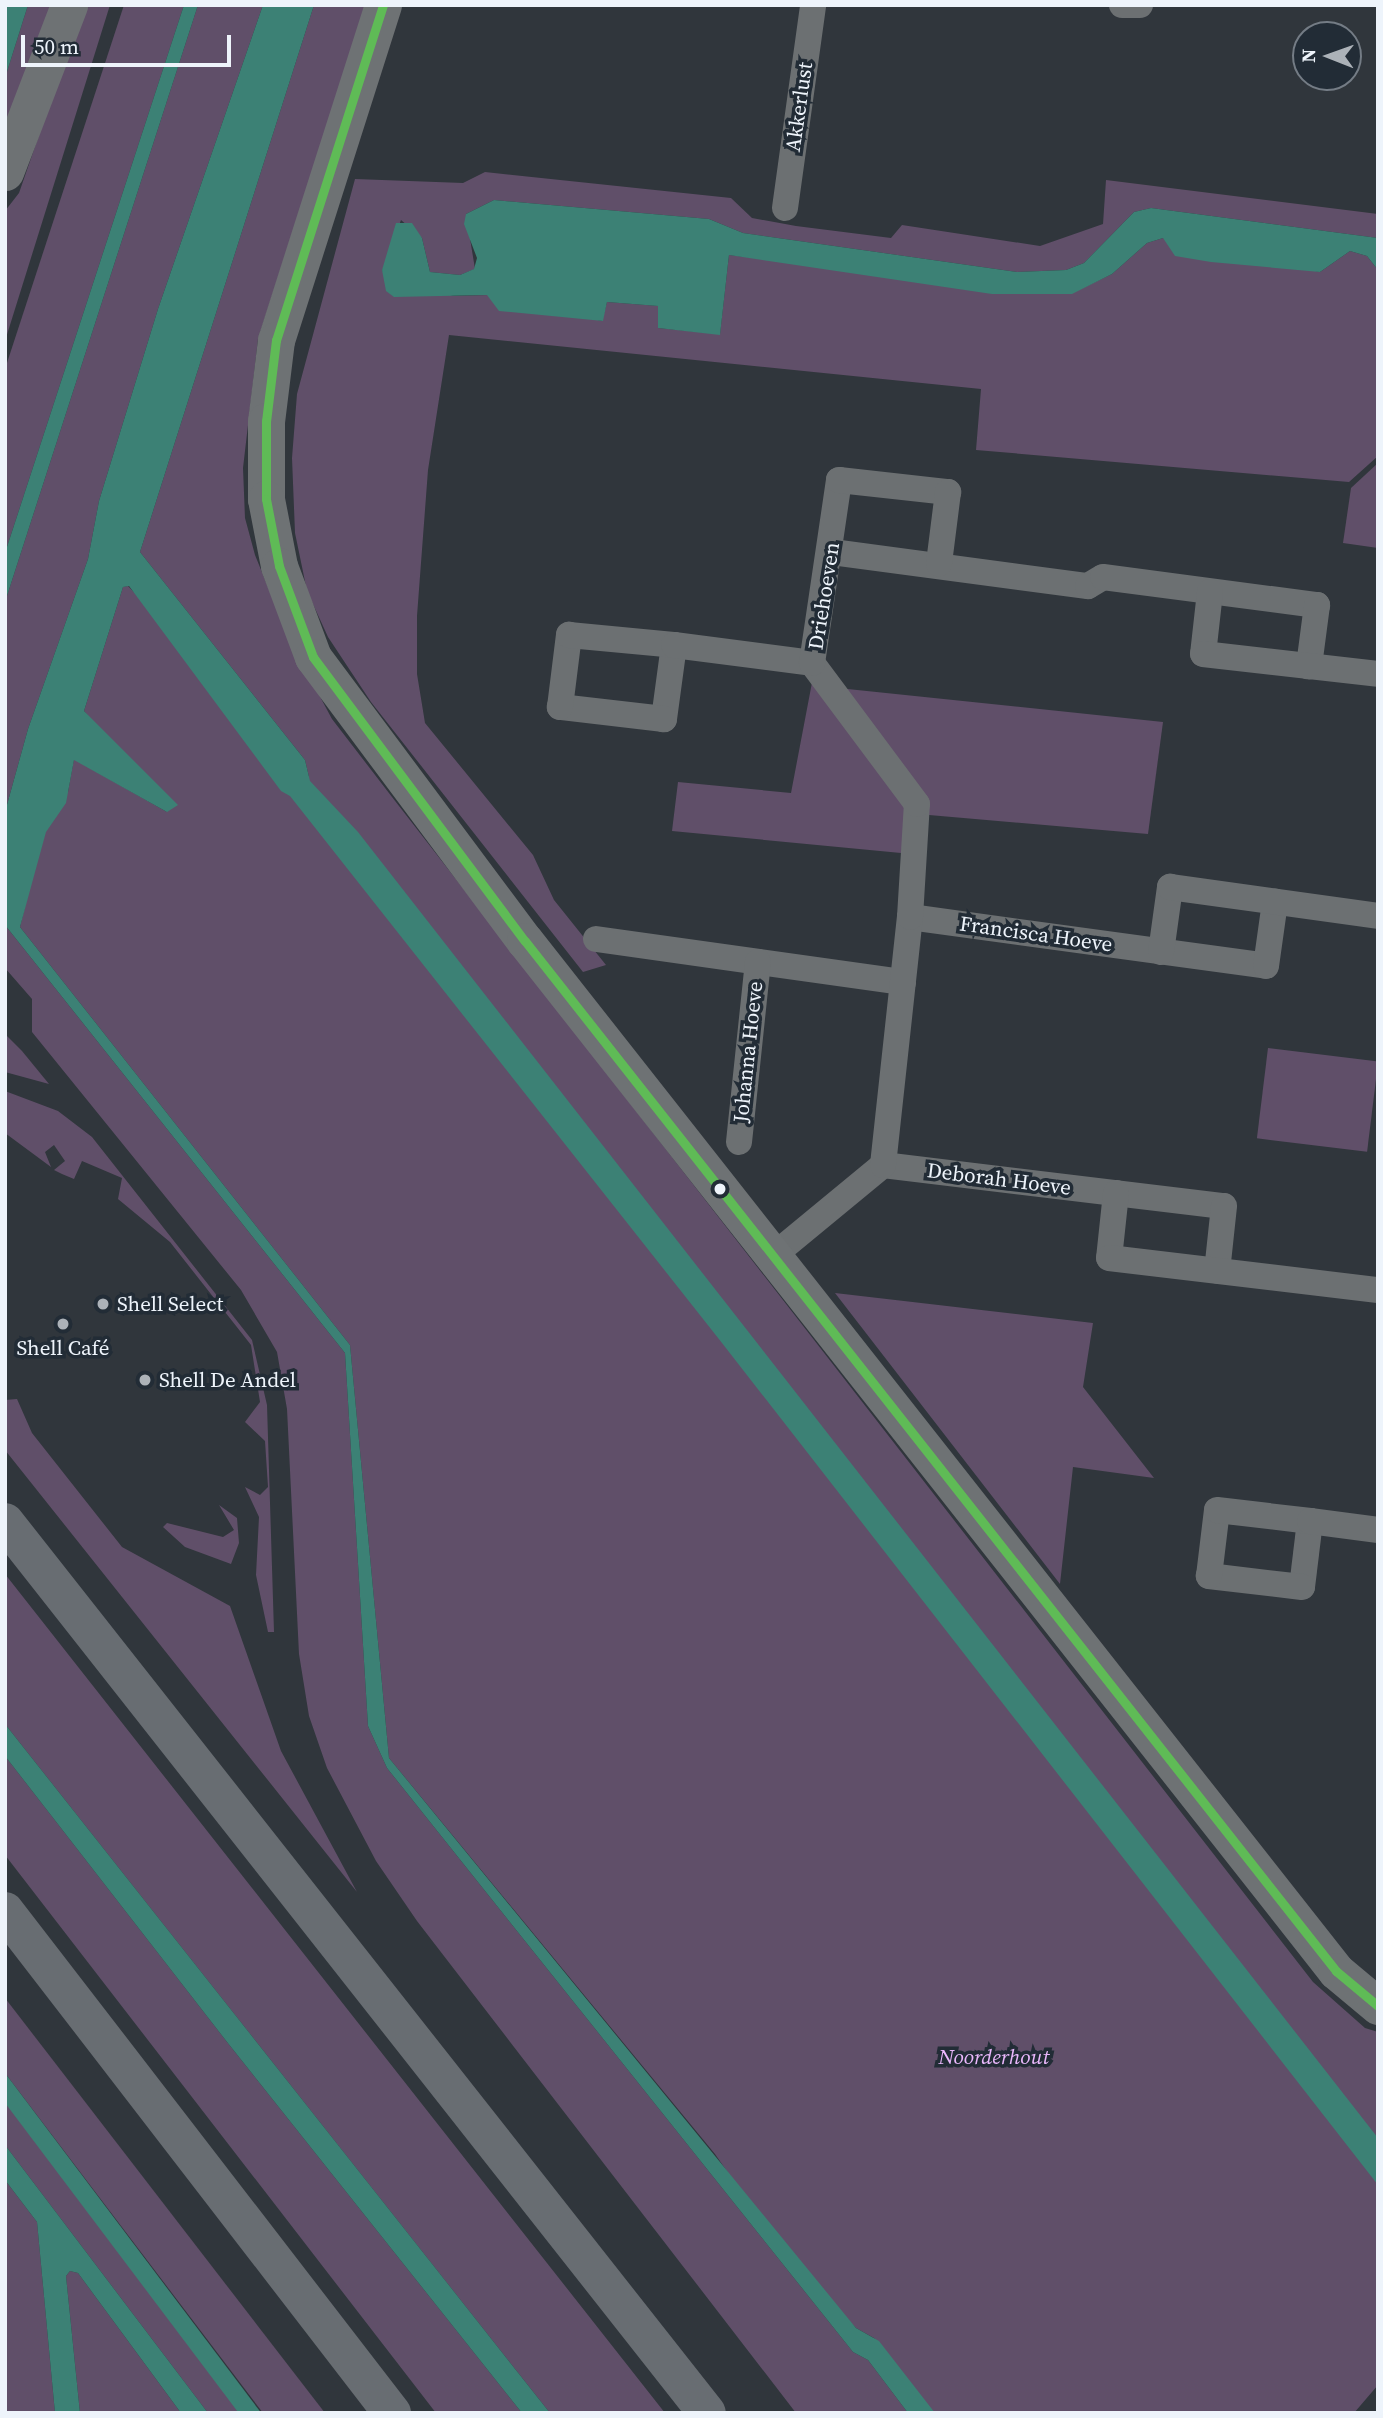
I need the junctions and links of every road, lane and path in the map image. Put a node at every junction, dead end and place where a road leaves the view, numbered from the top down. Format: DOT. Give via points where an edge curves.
graph roads {
  1 [pos="69,5"];
  2 [pos="383,5"];
  3 [pos="813,5"];
  4 [pos="1122,5"];
  5 [pos="1140,5"];
  6 [pos="5,172"];
  7 [pos="785,208"];
  8 [pos="832,552"];
  9 [pos="939,563"];
  10 [pos="1210,592"];
  11 [pos="674,645"];
  12 [pos="813,663"];
  13 [pos="1309,666"];
  14 [pos="1378,674"];
  15 [pos="1275,902"];
  16 [pos="1378,916"];
  17 [pos="910,917"];
  18 [pos="596,939"];
  19 [pos="1161,952"];
  20 [pos="758,962"];
  21 [pos="903,982"];
  22 [pos="739,1142"];
  23 [pos="883,1165"];
  24 [pos="1116,1193"];
  25 [pos="774,1255"];
  26 [pos="1217,1271"];
  27 [pos="1378,1290"];
  28 [pos="1310,1521"];
  29 [pos="5,1522"];
  30 [pos="1378,1530"];
  31 [pos="5,1911"];
  32 [pos="1378,2006"];
  33 [pos="392,2413"];
  34 [pos="707,2413"];
  1 -- 6 [label="street"];
  2 -- 25 [label="street" via="276,340 266,421 266,499 279,566 313,657 359,724"];
  3 -- 7 [label="street, Akkerlust"];
  4 -- 5 [label="street"];
  8 -- 9 [label="street"];
  8 -- 9 [label="street, Driehoeven" via="839,480 948,492"];
  8 -- 12 [label="street, Driehoeven"];
  9 -- 10 [label="street" via="1088,586 1103,577"];
  10 -- 13 [label="street" via="1203,654"];
  10 -- 13 [label="street" via="1317,605"];
  11 -- 11 [label="street" via="569,635 560,707 664,719"];
  11 -- 12 [label="street"];
  12 -- 17 [label="street, Driehoeven" via="917,804"];
  13 -- 14 [label="street"];
  15 -- 16 [label="street"];
  15 -- 19 [label="street, Francisca Hoeve" via="1266,966"];
  15 -- 19 [label="street" via="1170,887"];
  17 -- 19 [label="street, Francisca Hoeve"];
  17 -- 21 [label="street, Driehoeven"];
  18 -- 20 [label="street, Johanna Hoeve"];
  20 -- 21 [label="street, Johanna Hoeve"];
  20 -- 22 [label="street, Johanna Hoeve"];
  21 -- 23 [label="street, Driehoeven"];
  23 -- 24 [label="street, Deborah Hoeve"];
  23 -- 25 [label="street"];
  24 -- 26 [label="street, Deborah Hoeve" via="1224,1206"];
  24 -- 26 [label="street" via="1108,1258"];
  25 -- 32 [label="street" via="1336,1971"];
  26 -- 27 [label="street"];
  28 -- 30 [label="street"];
  29 -- 34 [label="highway"];
  31 -- 33 [label="highway"];
}
